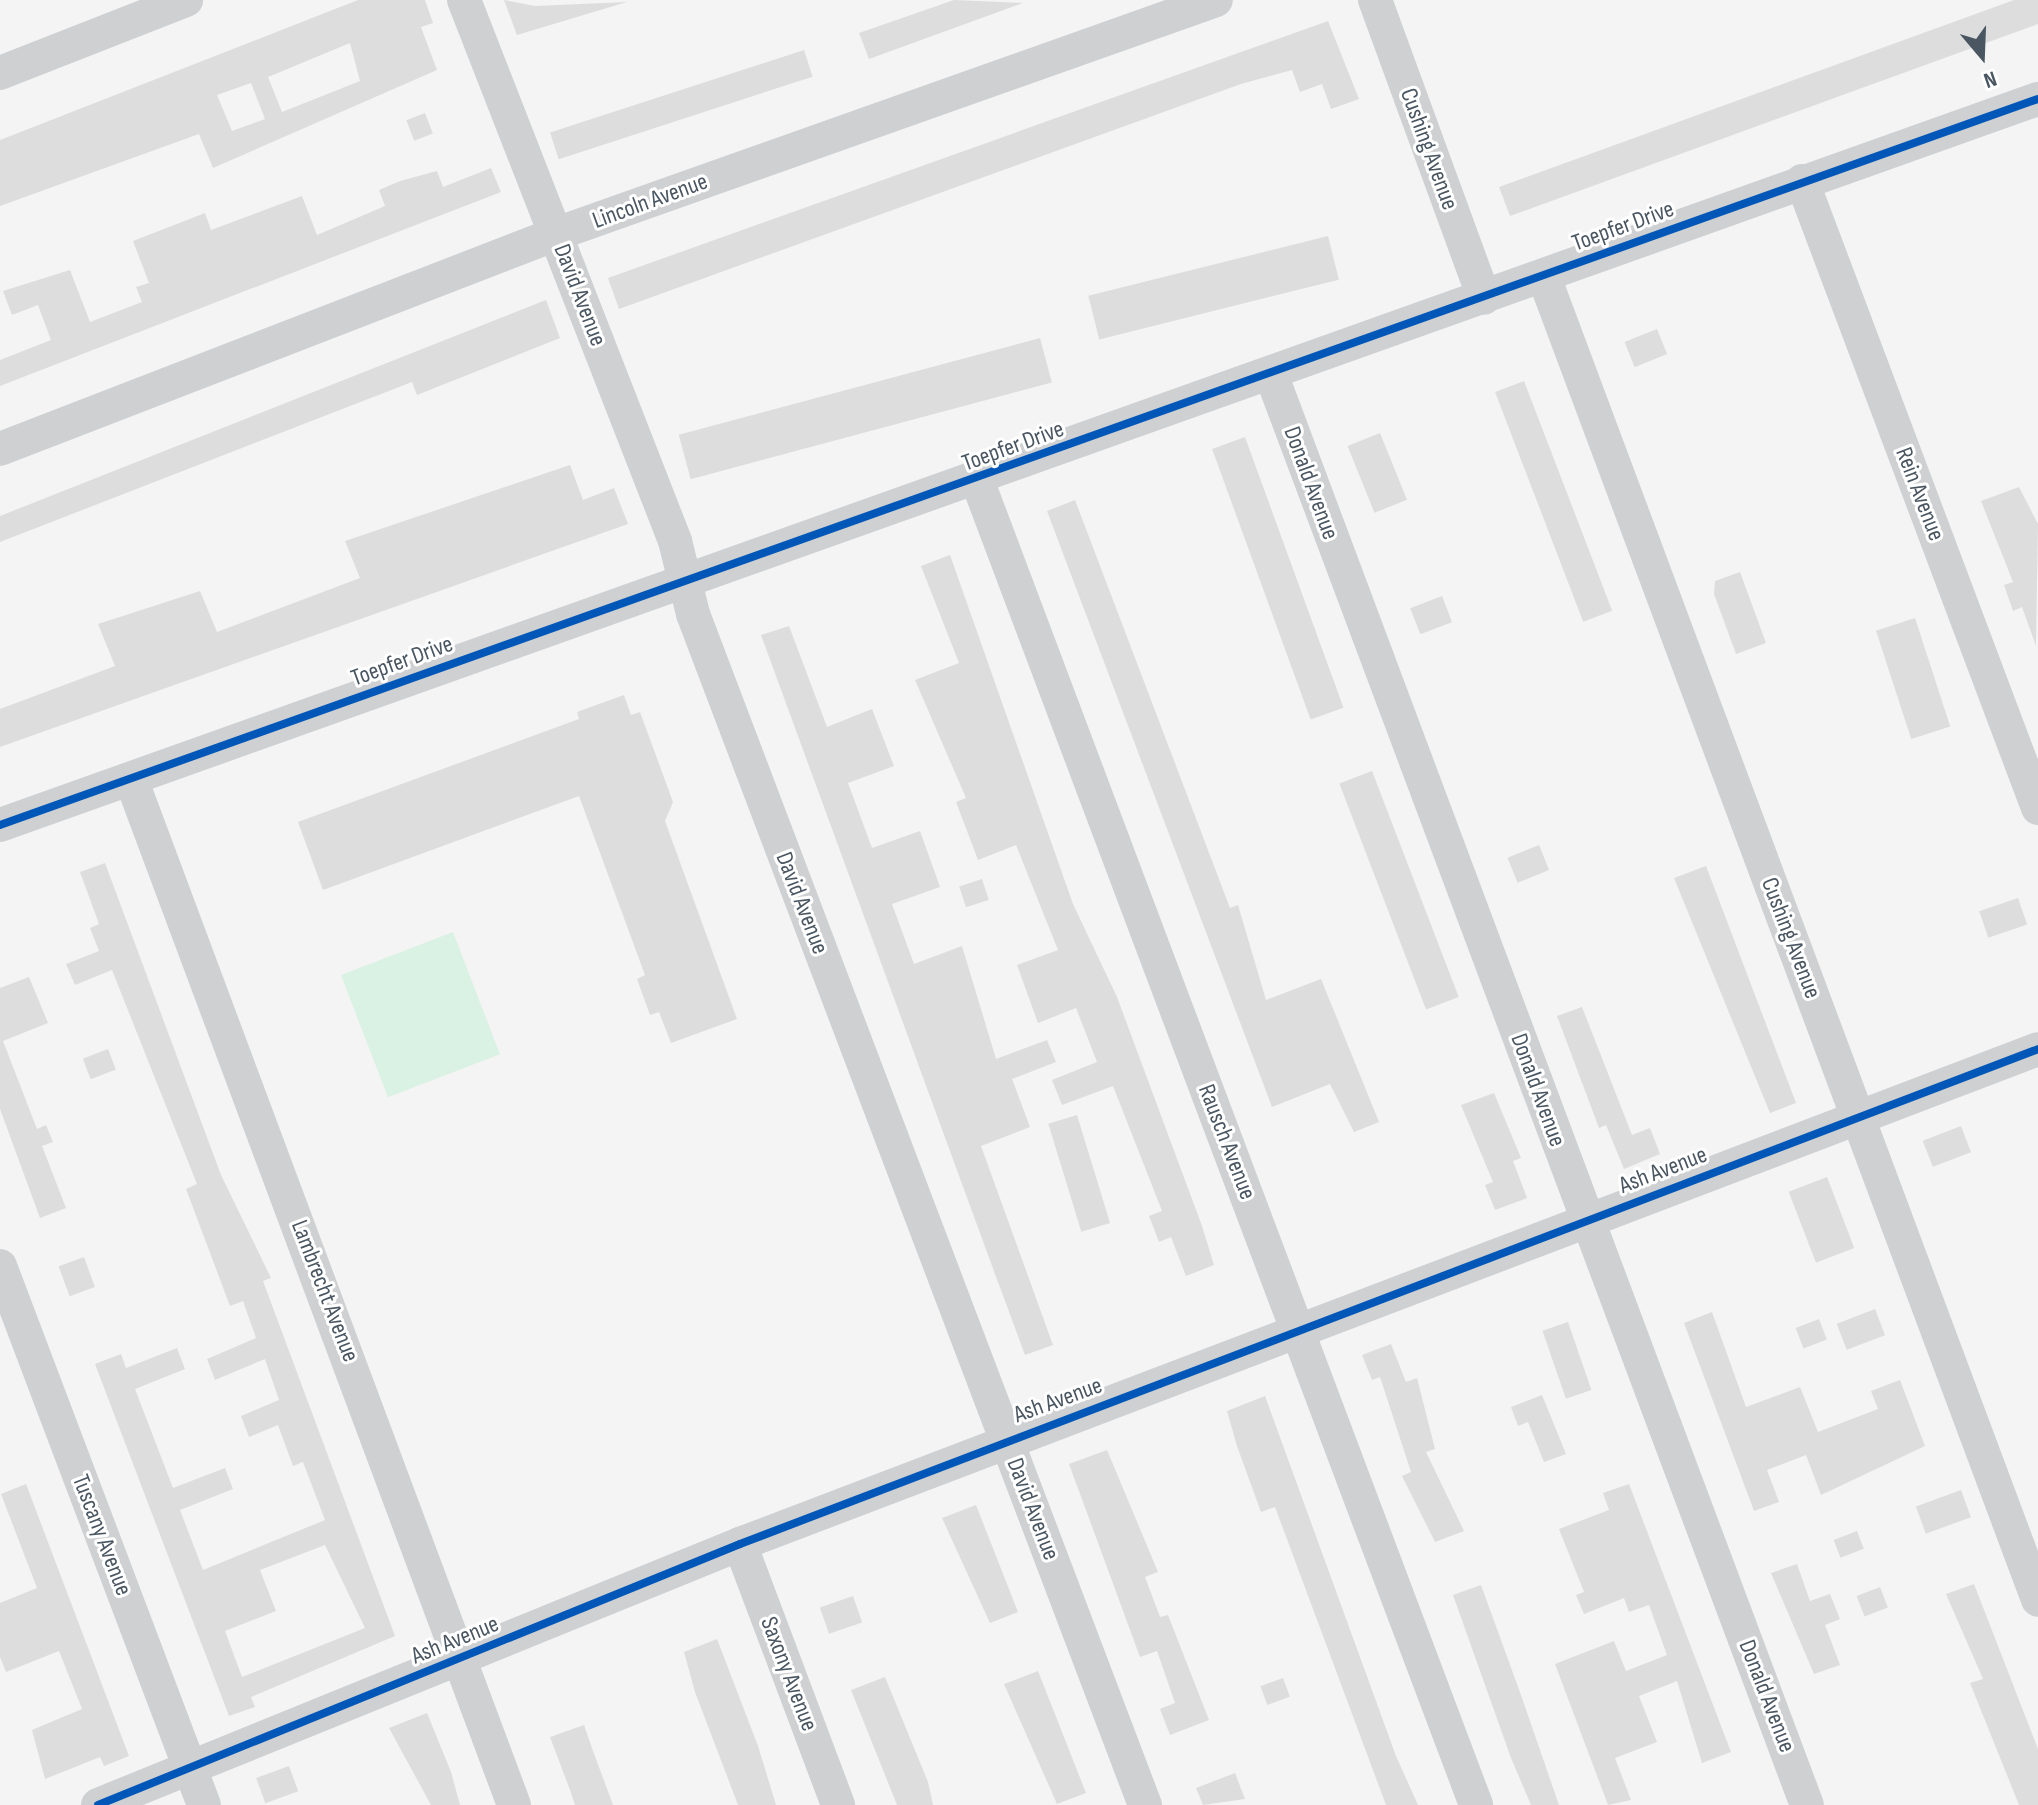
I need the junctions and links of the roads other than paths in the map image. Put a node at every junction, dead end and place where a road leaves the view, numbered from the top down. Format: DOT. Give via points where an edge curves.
graph roads {
  1 [pos="186,0"];
  2 [pos="464,0"];
  3 [pos="1216,0"];
  4 [pos="1375,0"];
  5 [pos="0,73"];
  6 [pos="2038,99"];
  7 [pos="1802,181"];
  8 [pos="556,234"];
  9 [pos="1544,277"];
  10 [pos="1484,298"];
  11 [pos="1271,374"];
  12 [pos="0,449"];
  13 [pos="977,480"];
  14 [pos="684,582"];
  15 [pos="131,779"];
  16 [pos="2038,808"];
  17 [pos="0,825"];
  18 [pos="2038,1049"];
  19 [pos="1858,1117"];
  20 [pos="1587,1221"];
  21 [pos="0,1266"];
  22 [pos="1299,1332"];
  23 [pos="1007,1440"];
  24 [pos="740,1544"];
  25 [pos="2038,1600"];
  26 [pos="462,1659"];
  27 [pos="190,1769"];
  28 [pos="98,1805"];
  29 [pos="204,1805"];
  30 [pos="514,1805"];
  31 [pos="838,1805"];
  32 [pos="1145,1805"];
  33 [pos="1476,1805"];
  34 [pos="1807,1805"];
  1 -- 5 [label="street"];
  2 -- 8 [label="street, David Avenue"];
  3 -- 8 [label="street, Lincoln Avenue"];
  4 -- 10 [label="street, Cushing Avenue"];
  6 -- 7 [label="street, Toepfer Drive"];
  7 -- 9 [label="street, Toepfer Drive"];
  7 -- 16 [label="street, Rein Avenue"];
  8 -- 12 [label="street, Lincoln Avenue"];
  8 -- 14 [label="street, David Avenue" via="675,541"];
  9 -- 10 [label="street, Toepfer Drive"];
  9 -- 19 [label="street, Cushing Avenue"];
  10 -- 11 [label="street, Toepfer Drive"];
  11 -- 13 [label="street, Toepfer Drive"];
  11 -- 20 [label="street, Donald Avenue"];
  13 -- 14 [label="street, Toepfer Drive"];
  13 -- 22 [label="street, Rausch Avenue"];
  14 -- 15 [label="street, Toepfer Drive"];
  14 -- 23 [label="street, David Avenue"];
  15 -- 17 [label="street, Toepfer Drive"];
  15 -- 26 [label="street, Lambrecht Avenue"];
  18 -- 19 [label="street, Ash Avenue"];
  19 -- 20 [label="street, Ash Avenue"];
  19 -- 25 [label="street, Cushing Avenue"];
  20 -- 22 [label="street, Ash Avenue"];
  20 -- 34 [label="street, Donald Avenue"];
  21 -- 27 [label="street, Tuscany Avenue"];
  22 -- 23 [label="street, Ash Avenue"];
  22 -- 33 [label="street, Rausch Avenue"];
  23 -- 24 [label="street, Ash Avenue"];
  23 -- 32 [label="street, David Avenue"];
  24 -- 26 [label="street, Ash Avenue"];
  24 -- 31 [label="street, Saxony Avenue"];
  26 -- 27 [label="street, Ash Avenue"];
  26 -- 30 [label="street, Lambrecht Avenue"];
  27 -- 28 [label="street, Ash Avenue"];
  27 -- 29 [label="street, Tuscany Avenue"];
}
